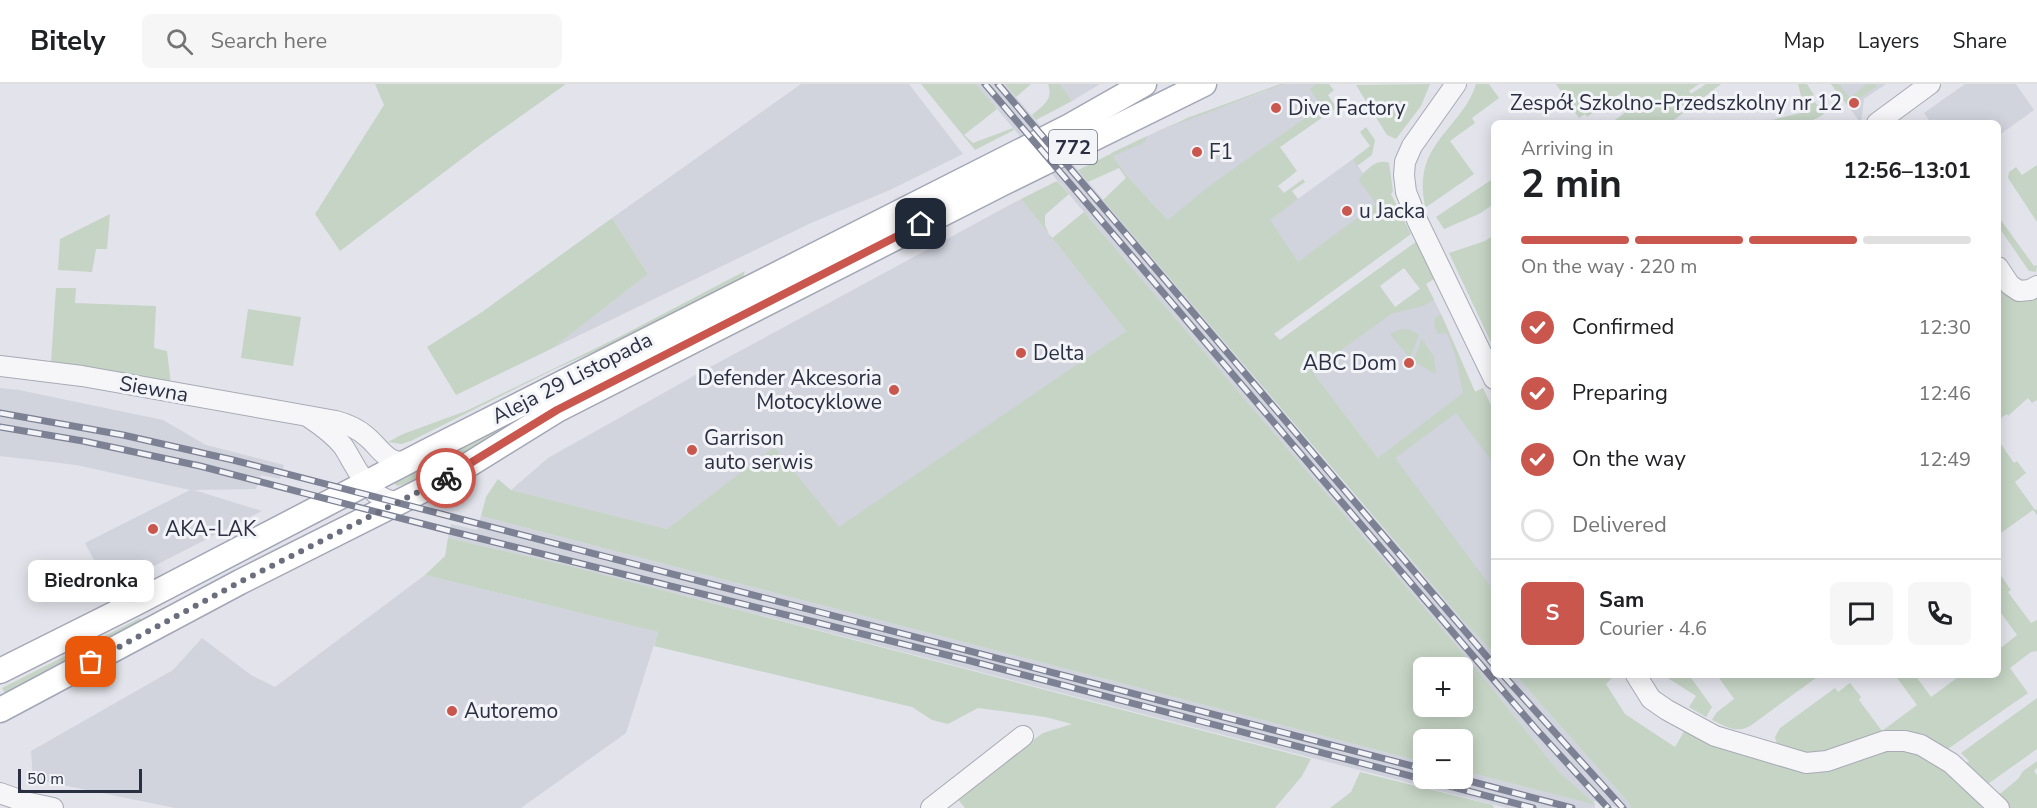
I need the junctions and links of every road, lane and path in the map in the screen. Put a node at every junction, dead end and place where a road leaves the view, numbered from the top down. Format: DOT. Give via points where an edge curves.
graph roads {
  1 [pos="1144,84"];
  2 [pos="1204,84"];
  3 [pos="1446,84"];
  4 [pos="1456,84"];
  5 [pos="1930,84"];
  6 [pos="1440,107"];
  7 [pos="1886,120"];
  8 [pos="2001,271"];
  9 [pos="2037,286"];
  10 [pos="0,366"];
  11 [pos="1491,373"];
  12 [pos="307,416"];
  13 [pos="393,463"];
  14 [pos="384,495"];
  15 [pos="0,670"];
  16 [pos="1638,678"];
  17 [pos="0,710"];
  18 [pos="1023,736"];
  19 [pos="1,796"];
  20 [pos="53,808"];
  21 [pos="931,808"];
  22 [pos="1999,808"];
  1 -- 13 [label="main road, Aleja 29 Listopada / 772" via="1071,126"];
  2 -- 14 [label="main road, Aleja 29 Listopada / 772" via="1000,183 557,410 448,477"];
  3 -- 6 [label="street"];
  4 -- 6 [label="street"];
  5 -- 7 [label="street"];
  6 -- 11 [label="street" via="1409,150 1404,175 1406,192"];
  8 -- 9 [label="street" via="2015,289 2023,292"];
  10 -- 12 [label="street, Siewna" via="82,376"];
  12 -- 13 [label="street, Siewna" via="354,428"];
  12 -- 14 [label="street, Siewna" via="337,440"];
  13 -- 14 [label="main road, Aleja 29 Listopada / 772"];
  14 -- 15 [label="main road, Aleja 29 Listopada / 772" via="134,604"];
  14 -- 17 [label="main road, Aleja 29 Listopada / 772" via="363,521"];
  16 -- 22 [label="street" via="1651,699 1715,736 1806,763 1827,761 1885,741 1921,745 1951,764"];
  18 -- 21 [label="street"];
  19 -- 20 [label="street"];
}
